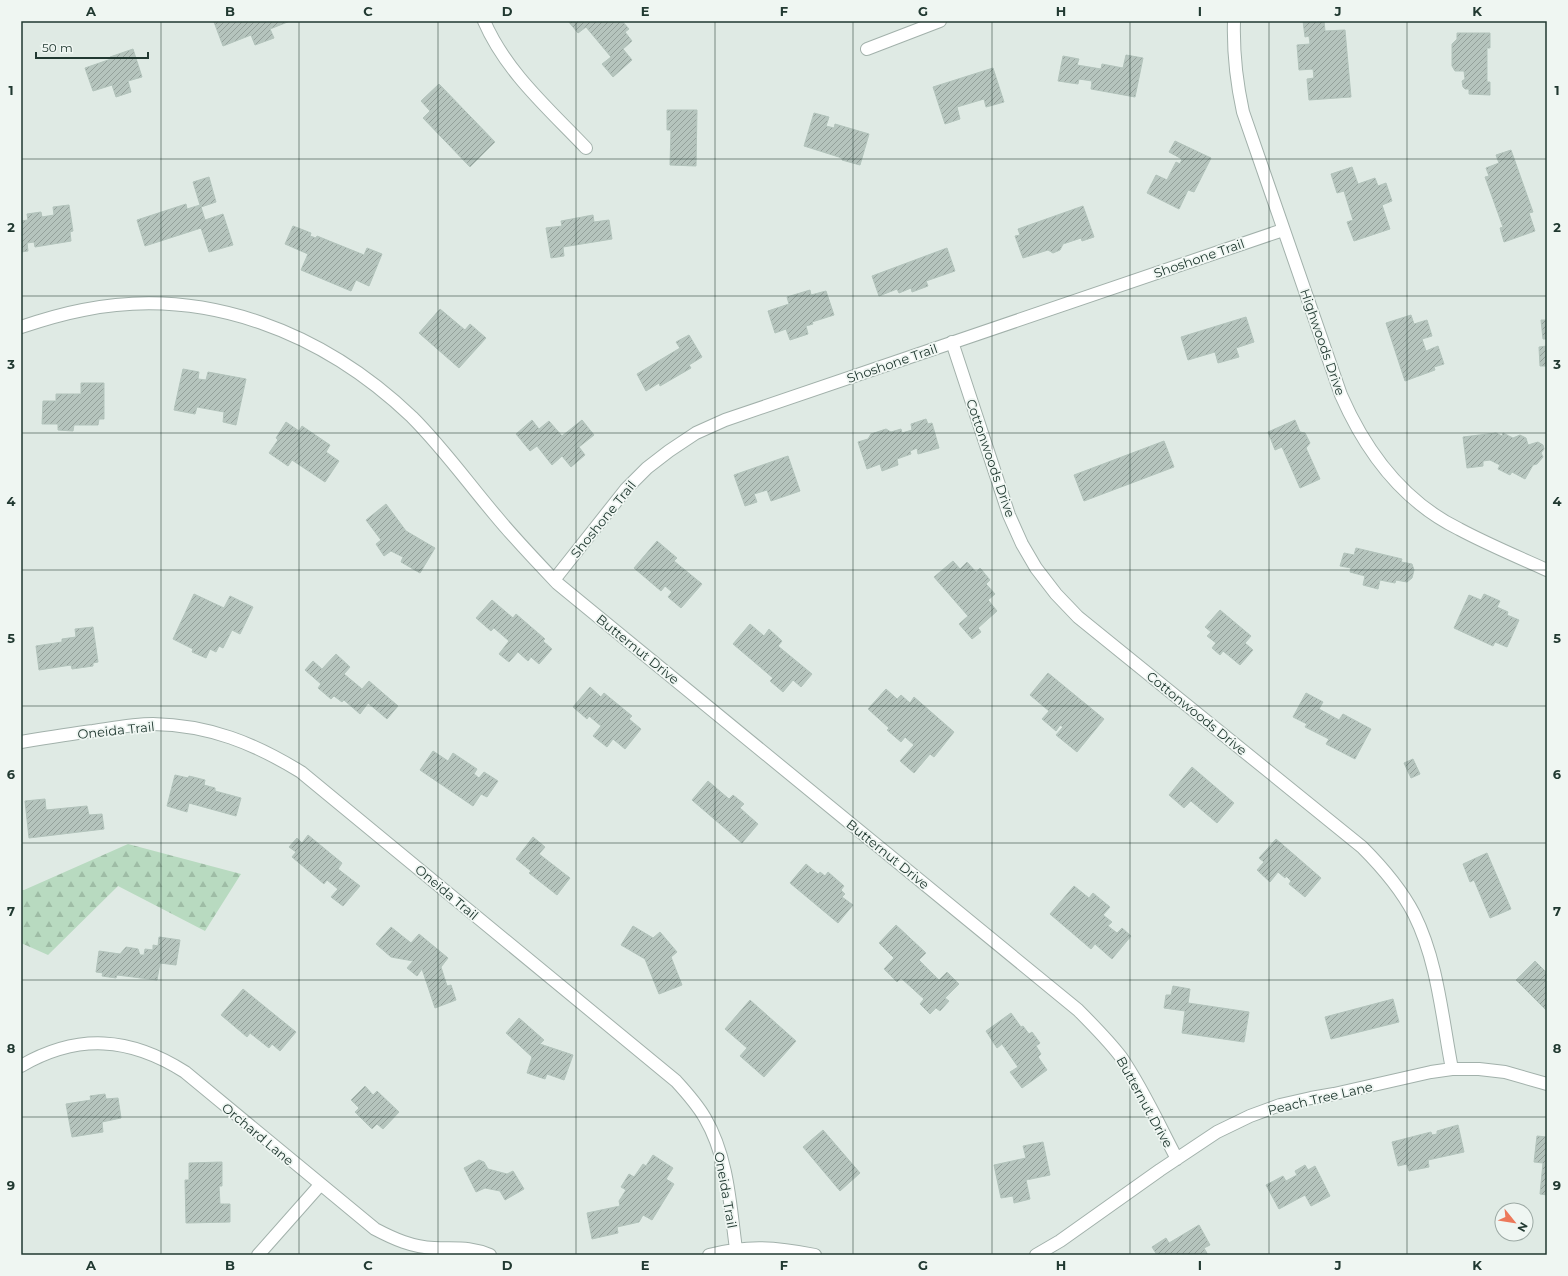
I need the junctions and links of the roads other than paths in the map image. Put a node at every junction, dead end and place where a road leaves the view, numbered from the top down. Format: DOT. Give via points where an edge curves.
graph roads {
  1 [pos="484,21"];
  2 [pos="940,21"];
  3 [pos="1234,21"];
  4 [pos="867,49"];
  5 [pos="586,148"];
  6 [pos="1284,230"];
  7 [pos="21,327"];
  8 [pos="952,342"];
  9 [pos="1546,566"];
  10 [pos="554,580"];
  11 [pos="21,742"];
  12 [pos="21,1066"];
  13 [pos="1452,1069"];
  14 [pos="1547,1084"];
  15 [pos="1176,1159"];
  16 [pos="320,1185"];
  17 [pos="736,1249"];
  18 [pos="258,1255"];
  19 [pos="490,1255"];
  20 [pos="708,1255"];
  21 [pos="815,1255"];
  22 [pos="1036,1255"];
  1 -- 5 [label="street" via="506,61 524,84"];
  2 -- 4 [label="street"];
  3 -- 6 [label="street, Highwoods Drive" via="1236,81 1243,112"];
  6 -- 8 [label="street, Shoshone Trail"];
  6 -- 9 [label="street, Highwoods Drive" via="1341,395 1352,421 1386,472 1408,494 1458,529"];
  7 -- 10 [label="street, Butternut Drive" via="85,310 116,305 153,304 221,311 292,334 352,367 412,418 438,445 511,534"];
  8 -- 10 [label="street, Shoshone Trail" via="725,420 696,433 647,468 626,489"];
  8 -- 13 [label="street, Cottonwoods Drive" via="1008,515 1036,568 1078,617 1362,846 1382,867 1414,914 1427,945"];
  10 -- 15 [label="street, Butternut Drive" via="1078,1010 1120,1057"];
  11 -- 17 [label="street, Oneida Trail" via="126,726 184,726 215,732 245,742 274,755 301,772 676,1081 692,1098 716,1142 726,1175"];
  12 -- 16 [label="street, Orchard Lane" via="53,1050 80,1044 117,1044 146,1051 185,1072"];
  13 -- 14 [label="street, Peach Tree Lane" via="1505,1072"];
  13 -- 15 [label="street, Peach Tree Lane" via="1280,1105 1217,1132"];
  15 -- 22 [label="street, Peach Tree Lane" via="1060,1241"];
  16 -- 18 [label="street"];
  16 -- 19 [label="street, Orchard Lane" via="375,1229 392,1238 413,1245 463,1247"];
  17 -- 20 [label="street"];
  17 -- 21 [label="street" via="760,1247"];
}
